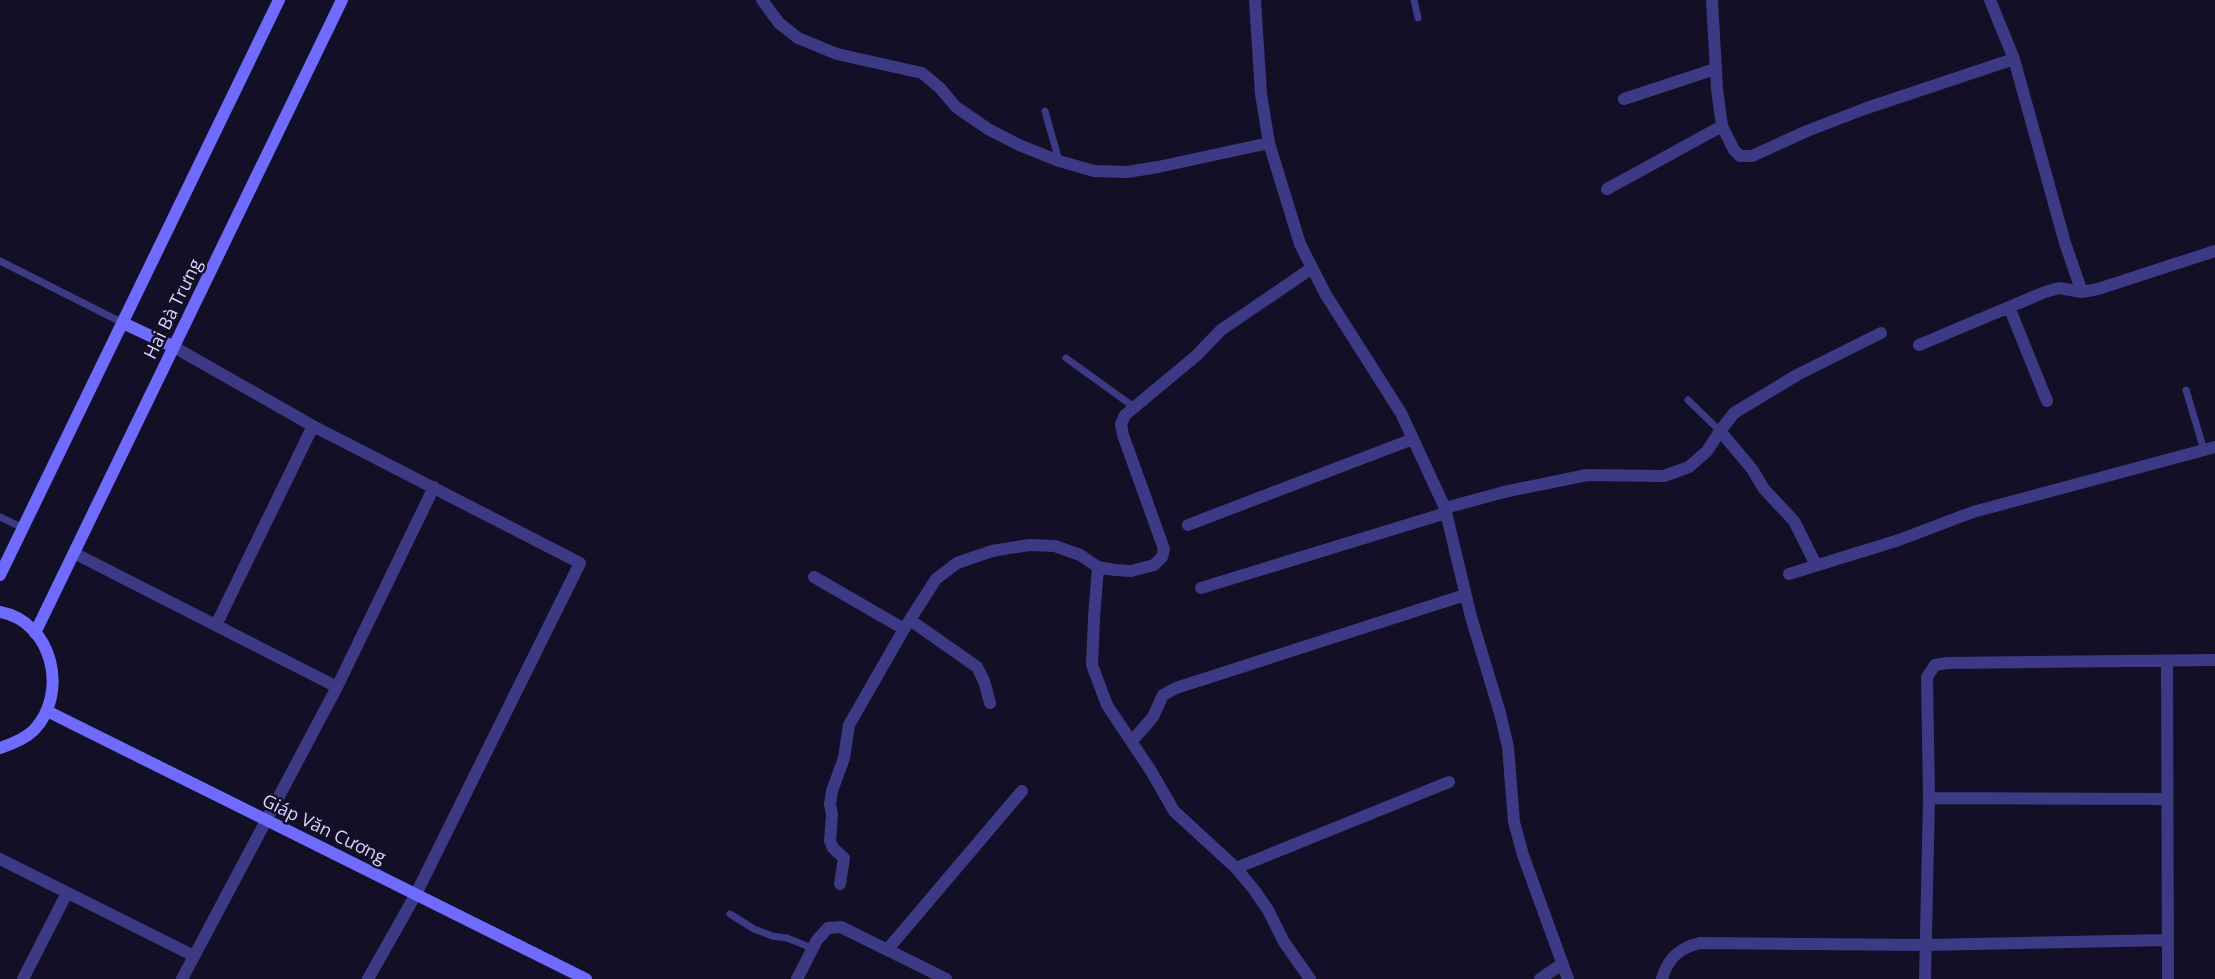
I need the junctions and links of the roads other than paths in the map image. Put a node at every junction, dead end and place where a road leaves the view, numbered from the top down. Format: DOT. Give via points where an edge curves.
graph roads {
  1 [pos="279,0"];
  2 [pos="342,0"];
  3 [pos="762,0"];
  4 [pos="1255,0"];
  5 [pos="1414,0"];
  6 [pos="1712,0"];
  7 [pos="1990,0"];
  8 [pos="1418,18"];
  9 [pos="2014,59"];
  10 [pos="1715,69"];
  11 [pos="1624,99"];
  12 [pos="1045,111"];
  13 [pos="1722,126"];
  14 [pos="1269,143"];
  15 [pos="1060,161"];
  16 [pos="1607,189"];
  17 [pos="2215,251"];
  18 [pos="0,261"];
  19 [pos="1312,268"];
  20 [pos="2082,292"];
  21 [pos="2009,307"];
  22 [pos="122,323"];
  23 [pos="1881,333"];
  24 [pos="1919,345"];
  25 [pos="174,347"];
  26 [pos="1066,358"];
  27 [pos="2186,390"];
  28 [pos="1688,400"];
  29 [pos="2047,401"];
  30 [pos="1134,407"];
  31 [pos="313,426"];
  32 [pos="1720,431"];
  33 [pos="1413,439"];
  34 [pos="2209,448"];
  35 [pos="434,487"];
  36 [pos="1445,510"];
  37 [pos="0,517"];
  38 [pos="1188,525"];
  39 [pos="23,528"];
  40 [pos="74,553"];
  41 [pos="1816,564"];
  42 [pos="1098,566"];
  43 [pos="1789,574"];
  44 [pos="0,575"];
  45 [pos="814,577"];
  46 [pos="1201,588"];
  47 [pos="1465,595"];
  48 [pos="0,612"];
  49 [pos="907,624"];
  50 [pos="216,626"];
  51 [pos="35,633"];
  52 [pos="2215,660"];
  53 [pos="2167,661"];
  54 [pos="337,687"];
  55 [pos="990,703"];
  56 [pos="47,711"];
  57 [pos="1132,741"];
  58 [pos="0,748"];
  59 [pos="1449,782"];
  60 [pos="1022,791"];
  61 [pos="1929,798"];
  62 [pos="2167,799"];
  63 [pos="267,820"];
  64 [pos="0,859"];
  65 [pos="1236,868"];
  66 [pos="840,884"];
  67 [pos="67,893"];
  68 [pos="416,894"];
  69 [pos="730,914"];
  70 [pos="2168,940"];
  71 [pos="1925,945"];
  72 [pos="812,948"];
  73 [pos="887,950"];
  74 [pos="194,956"];
  75 [pos="1562,964"];
  76 [pos="23,979"];
  77 [pos="182,979"];
  78 [pos="368,979"];
  79 [pos="586,979"];
  80 [pos="797,979"];
  81 [pos="946,979"];
  82 [pos="1310,979"];
  83 [pos="1540,979"];
  84 [pos="1568,979"];
  85 [pos="1662,979"];
  86 [pos="1924,979"];
  87 [pos="2168,979"];
  1 -- 22 [label="street"];
  2 -- 25 [label="street, Hai Bà Trưng"];
  3 -- 15 [label="street" via="779,23 798,38 837,54 922,73 956,107 988,129"];
  4 -- 14 [label="street" via="1261,94"];
  5 -- 8 [label="lane"];
  6 -- 10 [label="street"];
  7 -- 9 [label="street"];
  9 -- 13 [label="street" via="1864,109 1752,156 1740,156"];
  9 -- 20 [label="street" via="2065,243"];
  10 -- 11 [label="street"];
  10 -- 13 [label="street"];
  12 -- 15 [label="lane"];
  13 -- 16 [label="street"];
  14 -- 15 [label="street" via="1127,172 1094,171"];
  14 -- 19 [label="street" via="1300,244"];
  17 -- 20 [label="street"];
  18 -- 22 [label="lane"];
  19 -- 30 [label="street" via="1221,330 1197,355"];
  19 -- 33 [label="street"];
  20 -- 21 [label="street" via="2059,288"];
  21 -- 24 [label="street"];
  21 -- 29 [label="street"];
  22 -- 25 [label="street"];
  22 -- 39 [label="street"];
  23 -- 32 [label="street" via="1765,392 1734,413"];
  25 -- 31 [label="street"];
  25 -- 40 [label="street, Hai Bà Trưng"];
  26 -- 30 [label="lane"];
  27 -- 34 [label="lane"];
  28 -- 32 [label="lane"];
  30 -- 42 [label="street" via="1120,424 1164,549 1162,557 1154,565 1131,571"];
  31 -- 35 [label="street"];
  31 -- 50 [label="street"];
  32 -- 36 [label="street" via="1707,451 1689,467 1664,476 1587,475 1504,492"];
  32 -- 41 [label="street" via="1752,469 1764,490 1794,521"];
  33 -- 36 [label="street"];
  33 -- 38 [label="street"];
  34 -- 41 [label="street" via="1973,512 1899,540"];
  35 -- 54 [label="street"];
  35 -- 68 [label="street" via="580,563"];
  36 -- 46 [label="street"];
  36 -- 47 [label="street"];
  37 -- 39 [label="lane"];
  39 -- 44 [label="street"];
  40 -- 50 [label="street"];
  40 -- 51 [label="street, Hai Bà Trưng"];
  41 -- 43 [label="street"];
  42 -- 49 [label="street" via="1055,546 1029,545 992,551 957,563 936,578"];
  42 -- 57 [label="street" via="1092,665 1107,705"];
  45 -- 49 [label="street"];
  47 -- 57 [label="street" via="1176,688 1163,695 1153,717"];
  47 -- 75 [label="street" via="1508,747 1514,822"];
  48 -- 51 [label="street" via="28,625"];
  49 -- 55 [label="street" via="977,667"];
  49 -- 66 [label="street" via="850,725 844,758 832,791 830,841 844,858"];
  50 -- 54 [label="street"];
  51 -- 56 [label="street" via="52,665 54,688"];
  52 -- 53 [label="street"];
  53 -- 61 [label="street" via="1934,665 1927,677"];
  53 -- 62 [label="street"];
  54 -- 63 [label="street"];
  56 -- 58 [label="street" via="34,730 15,743"];
  56 -- 63 [label="street, Giáp Văn Cương"];
  57 -- 65 [label="street" via="1174,812"];
  59 -- 65 [label="street"];
  60 -- 73 [label="street"];
  61 -- 62 [label="street"];
  61 -- 71 [label="street"];
  62 -- 70 [label="street"];
  63 -- 68 [label="street, Giáp Văn Cương"];
  63 -- 74 [label="street"];
  64 -- 67 [label="street"];
  65 -- 82 [label="street" via="1268,910 1284,942"];
  67 -- 74 [label="street"];
  67 -- 76 [label="street"];
  68 -- 78 [label="street"];
  68 -- 79 [label="street, Giáp Văn Cương"];
  69 -- 72 [label="lane" via="754,930"];
  70 -- 71 [label="street"];
  70 -- 87 [label="street"];
  71 -- 85 [label="street" via="1700,943 1674,955"];
  71 -- 86 [label="street"];
  72 -- 73 [label="street" via="828,928 841,927"];
  72 -- 80 [label="street"];
  73 -- 81 [label="street"];
  74 -- 77 [label="street"];
  75 -- 83 [label="street"];
  75 -- 84 [label="street"];
}
